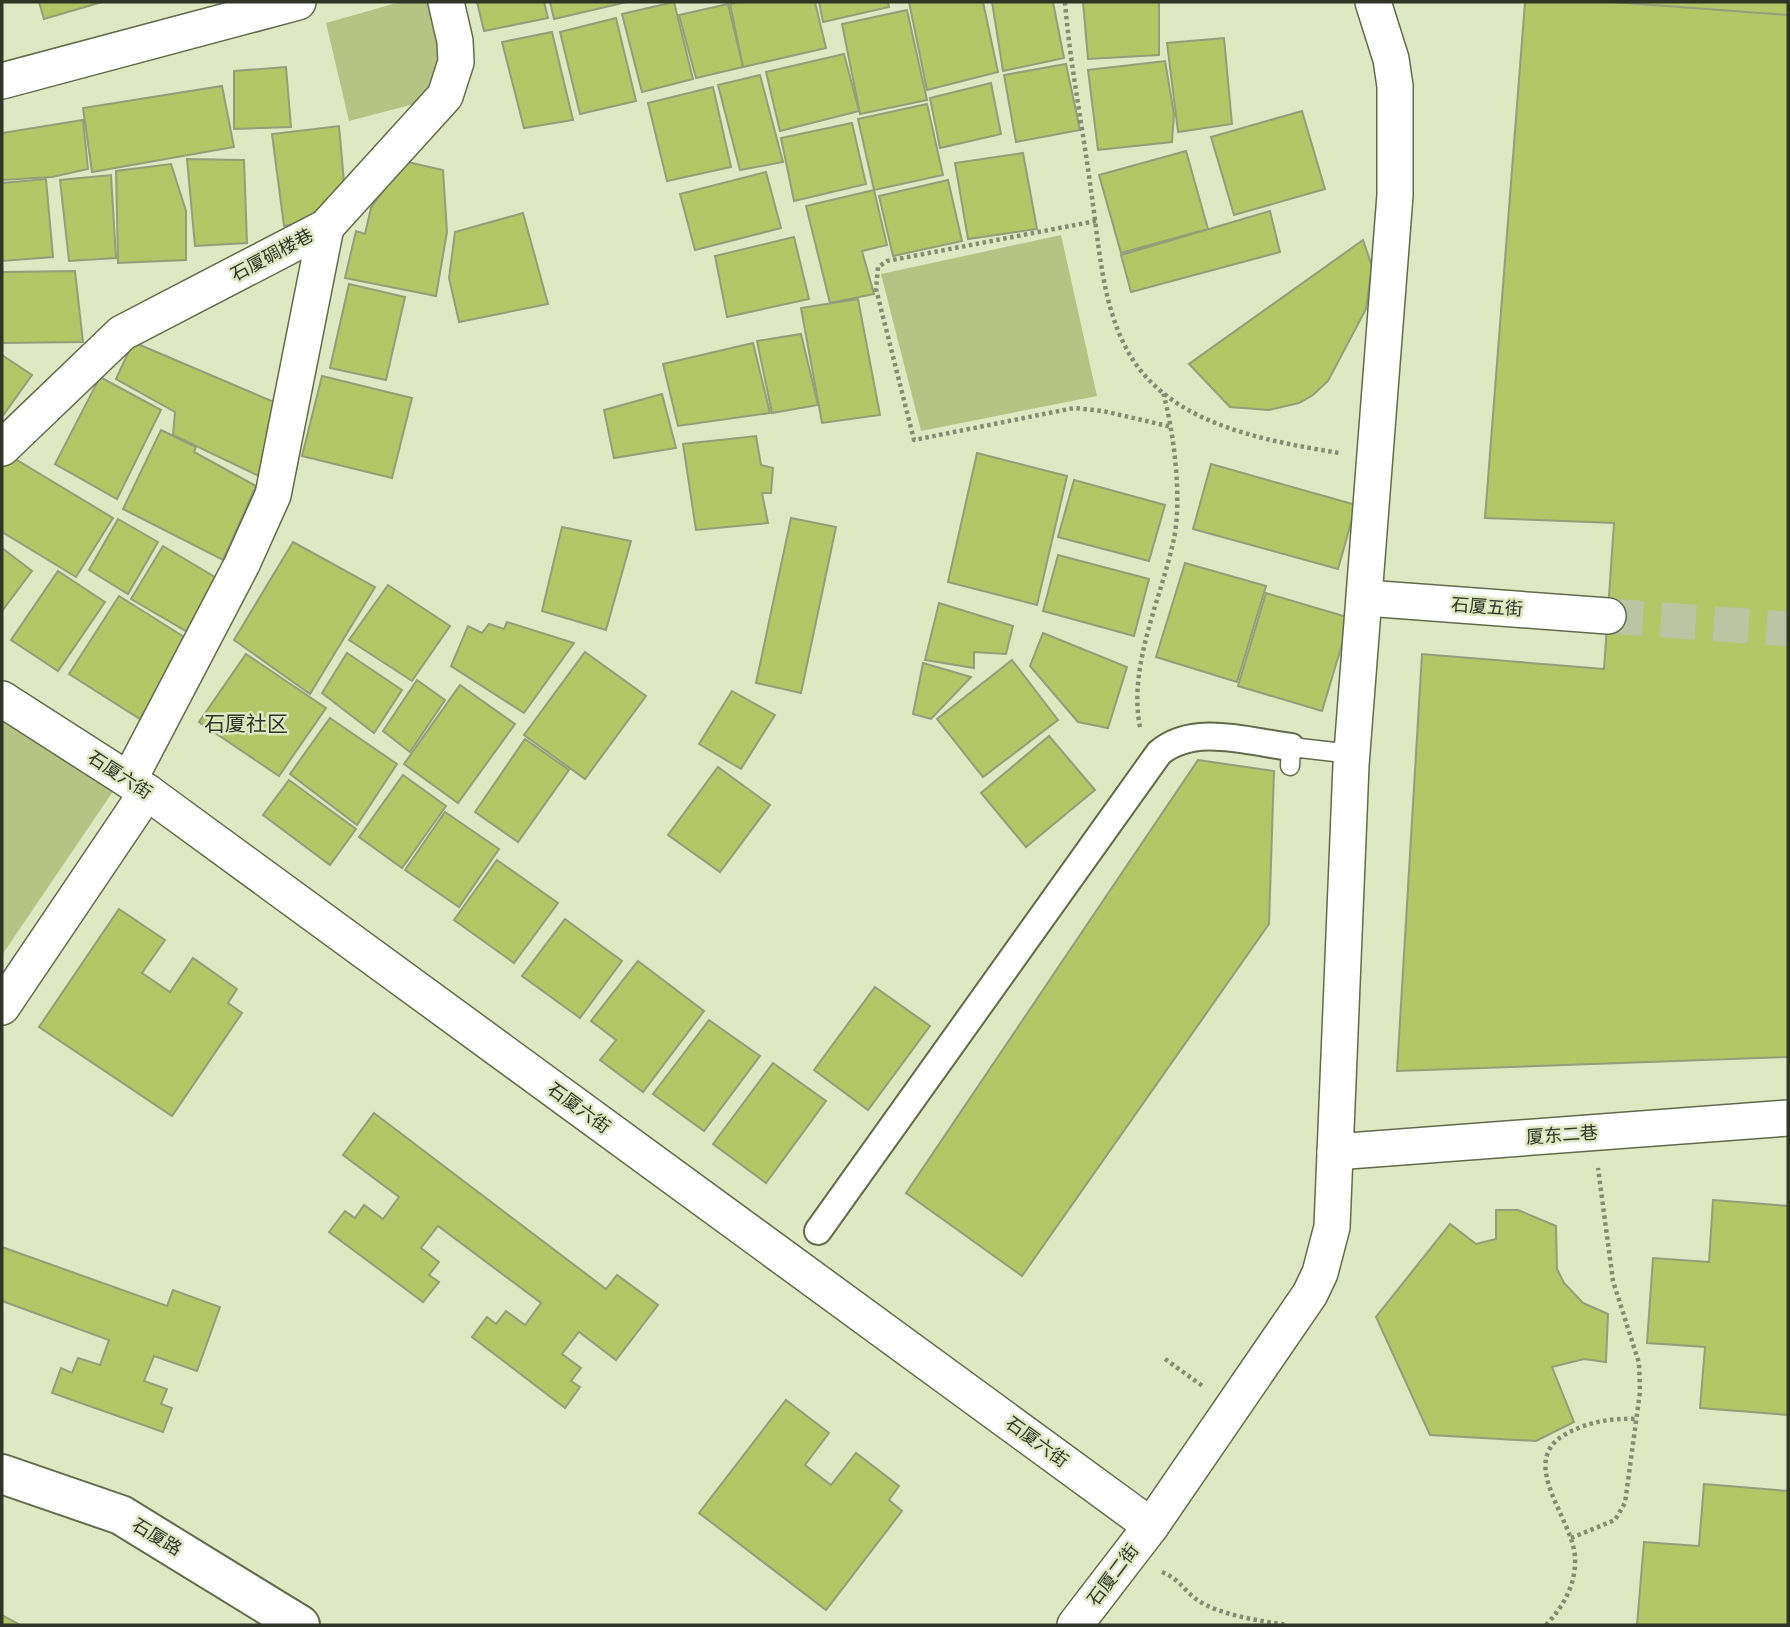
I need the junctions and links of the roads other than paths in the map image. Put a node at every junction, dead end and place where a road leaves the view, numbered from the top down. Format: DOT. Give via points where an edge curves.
graph roads {
  1 [pos="299,2"];
  2 [pos="446,2"];
  3 [pos="1373,2"];
  4 [pos="2,80"];
  5 [pos="326,227"];
  6 [pos="2,448"];
  7 [pos="1366,598"];
  8 [pos="1608,616"];
  9 [pos="2,699"];
  10 [pos="1352,754"];
  11 [pos="1290,757"];
  12 [pos="138,786"];
  13 [pos="2,1007"];
  14 [pos="1788,1118"];
  15 [pos="1335,1152"];
  16 [pos="818,1231"];
  17 [pos="2,1474"];
  18 [pos="1151,1526"];
  19 [pos="300,1625"];
  20 [pos="1075,1625"];
  1 -- 4 [label="street"];
  2 -- 5 [label="street, 石厦碉楼巷" via="456,62 445,96"];
  3 -- 7 [label="street, 石厦二街" via="1391,59 1397,113"];
  5 -- 6 [label="street, 石厦碉楼巷" via="122,333"];
  5 -- 12 [label="street" via="273,495"];
  7 -- 8 [label="street, 石厦五街"];
  7 -- 10 [label="street, 石厦二街"];
  9 -- 12 [label="street, 石厦六街"];
  10 -- 11 [label="lane"];
  10 -- 15 [label="street, 石厦二街"];
  11 -- 16 [label="street" via="1192,736 1175,740 1155,757"];
  12 -- 13 [label="street"];
  12 -- 18 [label="street, 石厦六街"];
  14 -- 15 [label="street, 厦东二巷"];
  15 -- 18 [label="street, 石厦二街" via="1332,1227 1310,1294"];
  17 -- 19 [label="street, 石厦路" via="121,1515"];
  18 -- 20 [label="street, 石厦二街"];
}
